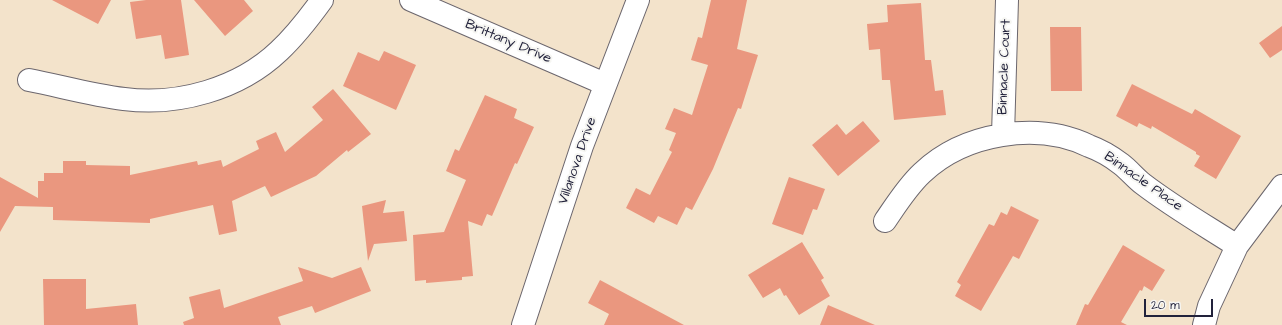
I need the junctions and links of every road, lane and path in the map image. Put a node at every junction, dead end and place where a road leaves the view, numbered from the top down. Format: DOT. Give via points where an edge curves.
graph roads {
  1 [pos="322,0"];
  2 [pos="411,0"];
  3 [pos="638,0"];
  4 [pos="1007,0"];
  5 [pos="29,80"];
  6 [pos="605,84"];
  7 [pos="1003,135"];
  8 [pos="1282,186"];
  9 [pos="885,221"];
  10 [pos="1237,246"];
  11 [pos="523,325"];
  12 [pos="1204,325"];
  1 -- 5 [label="street" via="303,26 278,52 247,74 208,91 185,97 154,100 124,99"];
  2 -- 6 [label="street, Brittany Drive"];
  3 -- 6 [label="street, Villanova Drive"];
  4 -- 7 [label="street, Binnacle Court"];
  6 -- 11 [label="street, Villanova Drive"];
  7 -- 9 [label="street, Binnacle Place" via="968,145 947,155 923,172"];
  7 -- 10 [label="street, Binnacle Place" via="1029,133 1061,136 1089,145 1120,163 1143,184"];
  8 -- 10 [label="street"];
  10 -- 12 [label="street" via="1209,306"];
}
